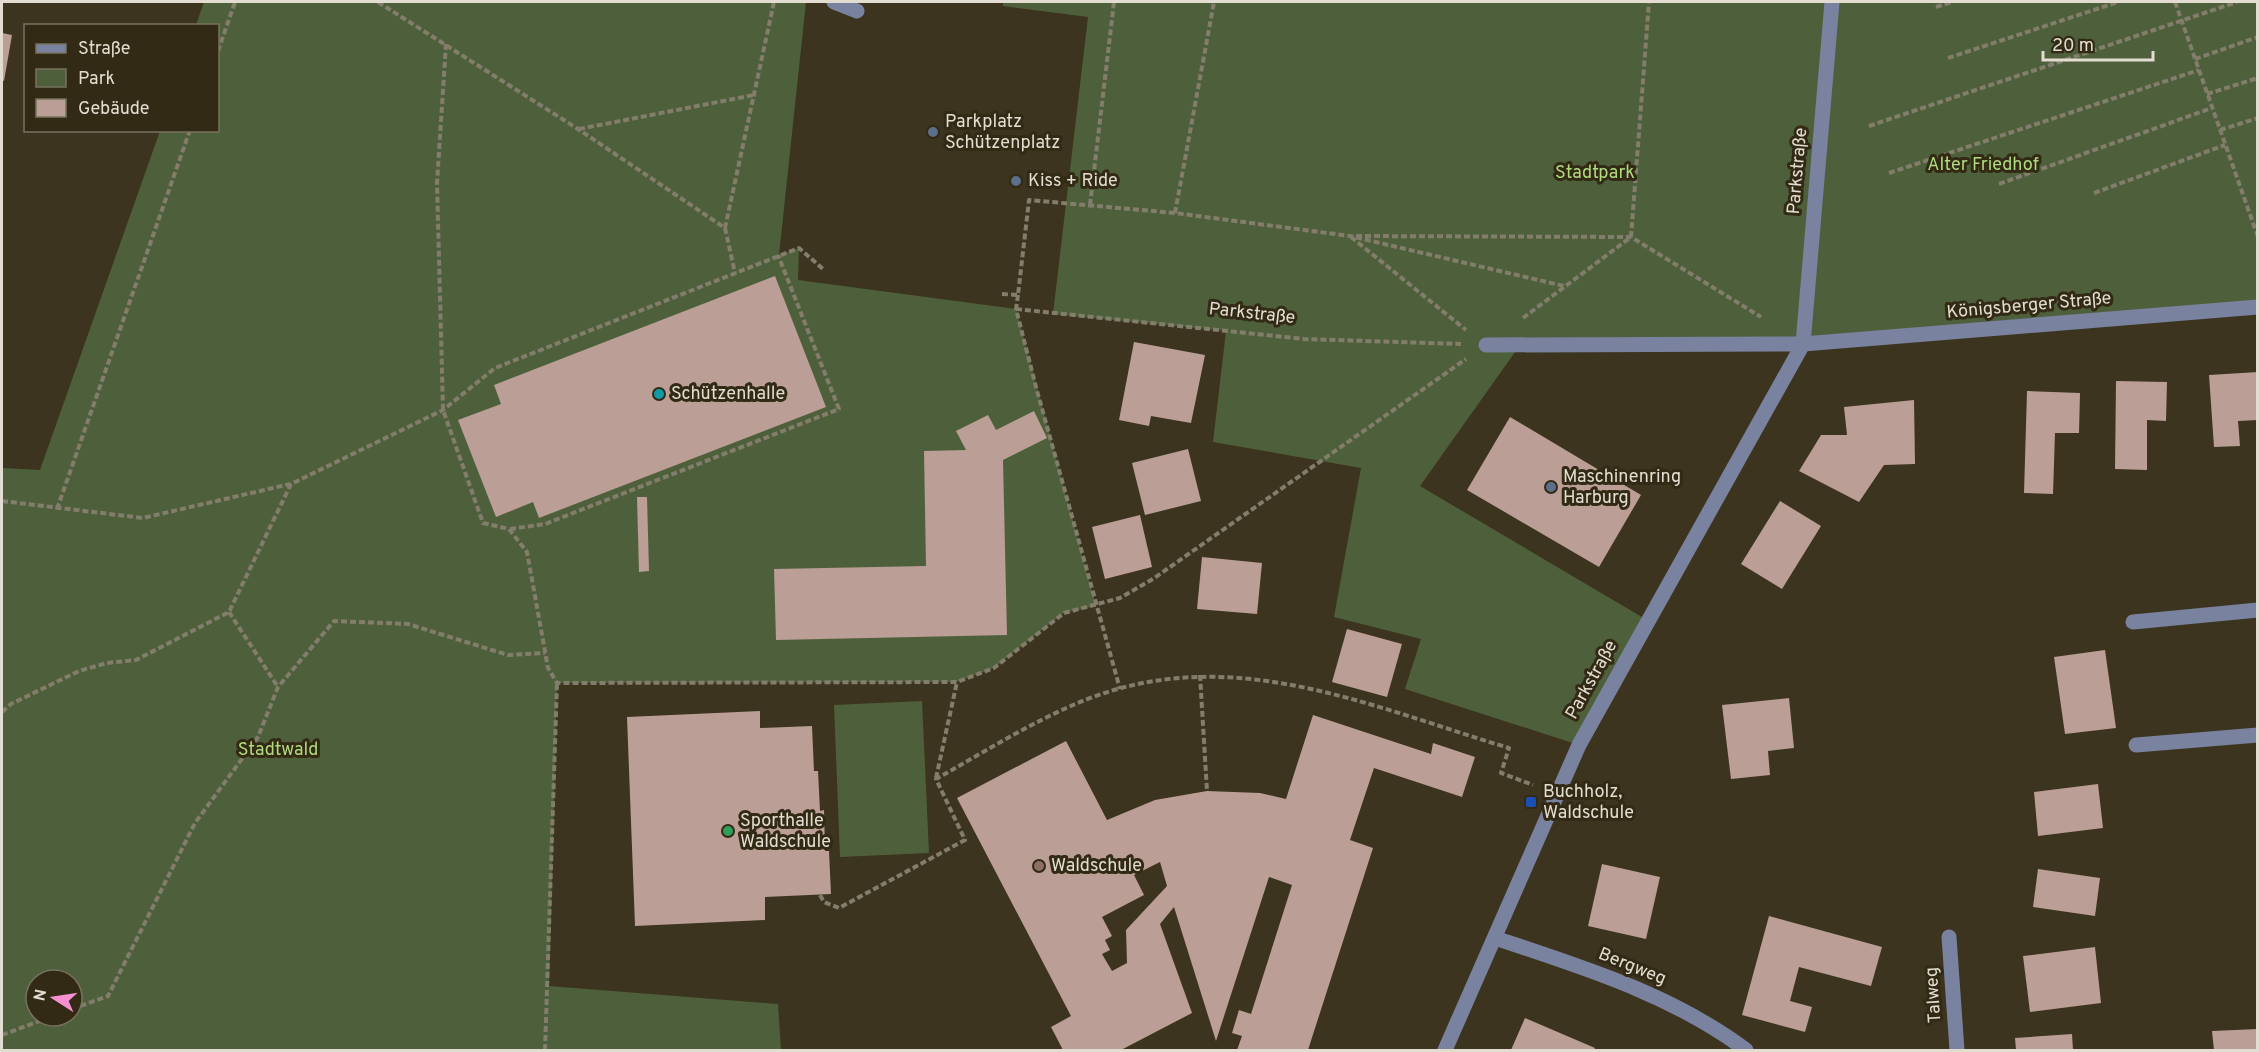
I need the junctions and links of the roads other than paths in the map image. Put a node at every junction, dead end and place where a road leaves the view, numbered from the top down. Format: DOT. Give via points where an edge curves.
graph roads {
  1 [pos="834,2"];
  2 [pos="1832,2"];
  3 [pos="856,10"];
  4 [pos="2258,307"];
  5 [pos="1803,344"];
  6 [pos="1486,345"];
  7 [pos="2258,610"];
  8 [pos="2133,622"];
  9 [pos="2258,735"];
  10 [pos="2136,745"];
  11 [pos="1949,937"];
  12 [pos="1495,938"];
  13 [pos="1445,1050"];
  14 [pos="1746,1050"];
  15 [pos="1957,1050"];
  1 -- 3 [label="street"];
  2 -- 5 [label="street, Parkstraße"];
  4 -- 5 [label="street, Königsberger Straße"];
  5 -- 6 [label="street"];
  5 -- 12 [label="street, Parkstraße" via="1579,745"];
  7 -- 8 [label="street"];
  9 -- 10 [label="street"];
  11 -- 15 [label="street, Talweg"];
  12 -- 13 [label="street, Parkstraße"];
  12 -- 14 [label="street, Bergweg" via="1654,995"];
}
